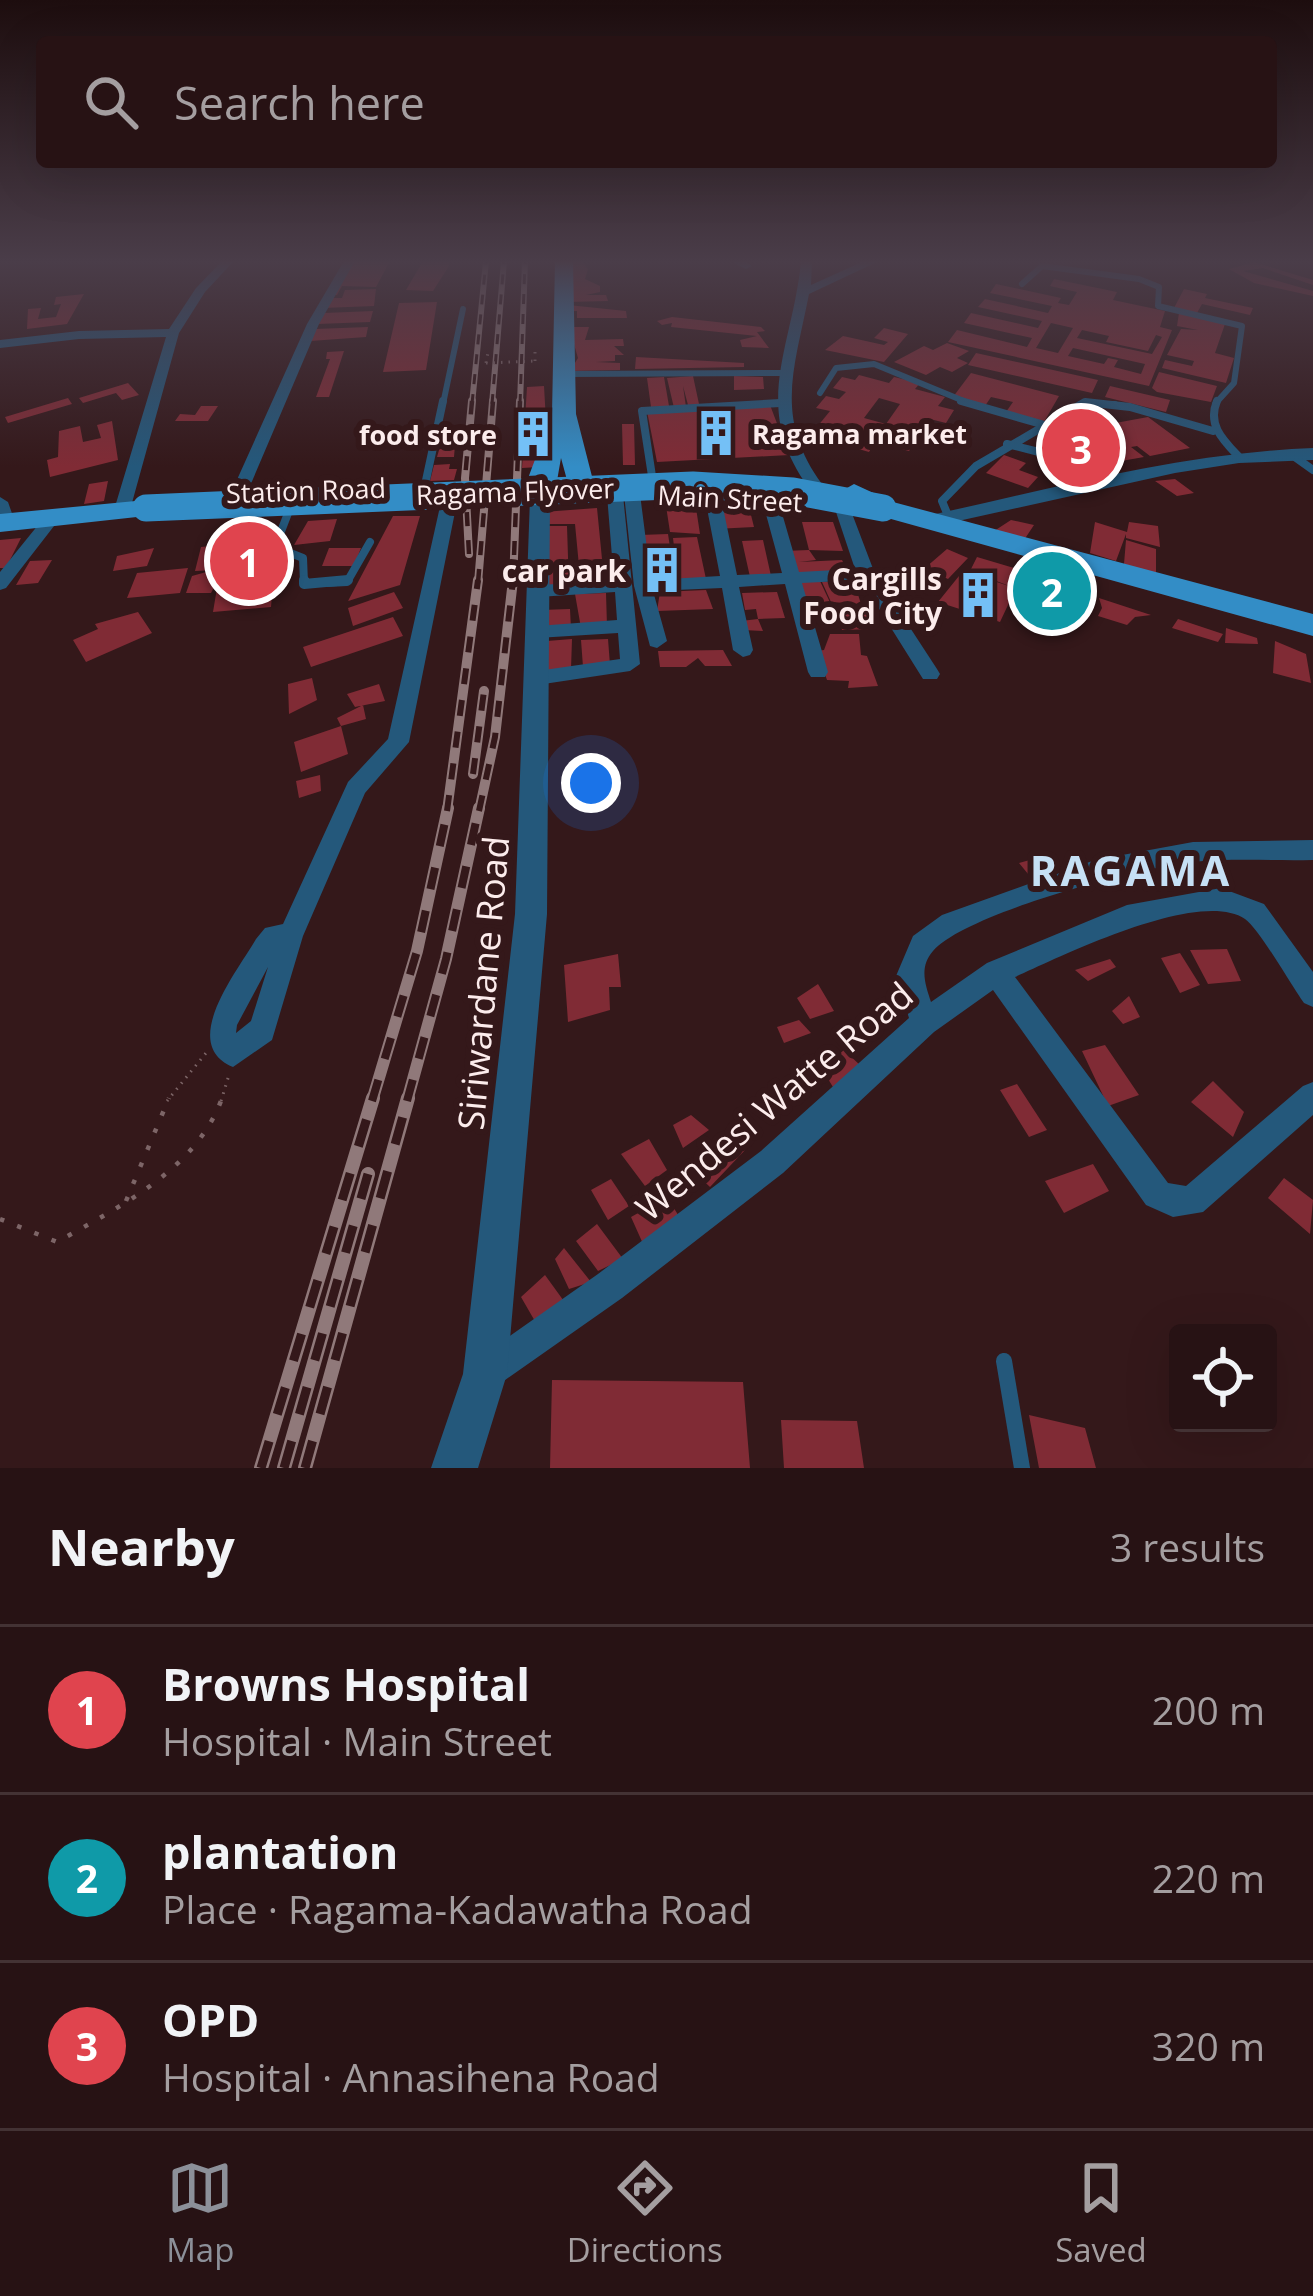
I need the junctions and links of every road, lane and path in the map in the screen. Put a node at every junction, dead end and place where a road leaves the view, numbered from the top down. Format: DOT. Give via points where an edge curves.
graph roads {
  1 [pos="175,330"];
  2 [pos="311,330"];
  3 [pos="460,330"];
  4 [pos="564,330"];
  5 [pos="795,330"];
  6 [pos="1242,330"];
  7 [pos="173,333"];
  8 [pos="0,344"];
  9 [pos="488,352"];
  10 [pos="535,352"];
  11 [pos="781,373"];
  12 [pos="564,374"];
  13 [pos="820,393"];
  14 [pos="780,403"];
  15 [pos="564,414"];
  16 [pos="1048,426"];
  17 [pos="1213,431"];
  18 [pos="1007,444"];
  19 [pos="1303,455"];
  20 [pos="1239,457"];
  21 [pos="1063,465"];
  22 [pos="1313,470"];
  23 [pos="814,484"];
  24 [pos="583,488"];
  25 [pos="633,488"];
  26 [pos="540,489"];
  27 [pos="239,493"];
  28 [pos="437,493"];
  29 [pos="712,493"];
  30 [pos="770,496"];
  31 [pos="842,506"];
  32 [pos="290,508"];
  33 [pos="134,509"];
  34 [pos="922,512"];
  35 [pos="2,516"];
  36 [pos="53,517"];
  37 [pos="370,542"];
  38 [pos="866,574"];
  39 [pos="788,578"];
  40 [pos="729,581"];
  41 [pos="0,584"];
  42 [pos="633,586"];
  43 [pos="538,591"];
  44 [pos="1313,625"];
  45 [pos="626,626"];
  46 [pos="537,632"];
  47 [pos="657,641"];
  48 [pos="743,650"];
  49 [pos="818,672"];
  50 [pos="930,674"];
  51 [pos="537,678"];
  52 [pos="1313,850"];
  53 [pos="996,972"];
  54 [pos="1313,994"];
  55 [pos="924,1023"];
  56 [pos="227,1047"];
  57 [pos="1313,1096"];
  58 [pos="124,1204"];
  59 [pos="0,1219"];
  60 [pos="1004,1361"];
  61 [pos="485,1373"];
  62 [pos="454,1468"];
  63 [pos="1022,1468"];
  1 -- 7 [label="street"];
  2 -- 27 [label="street"];
  3 -- 28 [label="lane"];
  4 -- 12 [label="main road"];
  5 -- 11 [label="street"];
  6 -- 17 [label="lane" via="1234,383 1221,392"];
  7 -- 8 [label="street"];
  7 -- 33 [label="street"];
  9 -- 10 [label="path, bridge" via="486,363 535,361"];
  11 -- 12 [label="lane"];
  11 -- 14 [label="street"];
  12 -- 15 [label="main road"];
  13 -- 16 [label="lane" via="836,368 862,362"];
  14 -- 23 [label="street"];
  14 -- 25 [label="lane" via="642,410"];
  15 -- 24 [label="main road"];
  15 -- 26 [label="main road"];
  16 -- 17 [label="lane" via="1089,402"];
  16 -- 18 [label="lane"];
  17 -- 20 [label="lane"];
  18 -- 21 [label="lane"];
  18 -- 34 [label="lane"];
  19 -- 20 [label="street"];
  19 -- 22 [label="lane"];
  20 -- 34 [label="street" via="1012,504"];
  23 -- 25 [label="main road" via="737,476"];
  23 -- 34 [label="main road"];
  24 -- 25 [label="main road, Main Street"];
  24 -- 25 [label="main road"];
  24 -- 26 [label="main road, Main Street"];
  25 -- 29 [label="main road, Main Street"];
  25 -- 42 [label="street"];
  26 -- 28 [label="main road, Main Street"];
  26 -- 43 [label="street, Siriwardane Road"];
  27 -- 28 [label="main road, Station Road"];
  27 -- 33 [label="main road, Station Road"];
  28 -- 32 [label="main road, Main Street"];
  28 -- 56 [label="street" via="398,742 356,788 290,936 274,936 265,947 224,1022"];
  29 -- 30 [label="main road, Main Street"];
  29 -- 40 [label="street"];
  30 -- 31 [label="main road, Main Street"];
  30 -- 39 [label="street"];
  31 -- 34 [label="main road, Main Street"];
  31 -- 38 [label="street"];
  32 -- 33 [label="main road, Main Street"];
  32 -- 37 [label="lane" via="274,547 303,558 304,584 347,582"];
  33 -- 34 [label="main road, Ragama Flyover, bridge" via="693,484"];
  33 -- 36 [label="main road"];
  34 -- 44 [label="main road"];
  35 -- 36 [label="main road"];
  36 -- 41 [label="street"];
  38 -- 39 [label="street"];
  38 -- 50 [label="street"];
  39 -- 40 [label="street"];
  39 -- 49 [label="street"];
  40 -- 42 [label="street"];
  40 -- 48 [label="street"];
  42 -- 43 [label="street"];
  42 -- 45 [label="street"];
  42 -- 47 [label="street"];
  43 -- 46 [label="street, Siriwardane Road"];
  45 -- 46 [label="street"];
  45 -- 51 [label="street" via="626,668"];
  46 -- 51 [label="street, Siriwardane Road"];
  51 -- 61 [label="street, Siriwardane Road" via="531,914"];
  52 -- 55 [label="street" via="1193,852 1095,870 951,923 922,944 909,976"];
  53 -- 54 [label="street, Wendesi Watte Road" via="1136,913 1221,899 1255,912"];
  53 -- 55 [label="street, Wendesi Watte Road"];
  53 -- 57 [label="street" via="1157,1194 1173,1202 1192,1201"];
  55 -- 61 [label="street, Wendesi Watte Road" via="772,1162"];
  56 -- 58 [label="path" via="195,1061 163,1105"];
  56 -- 58 [label="path" via="225,1096 177,1166"];
  58 -- 59 [label="path" via="57,1242"];
  60 -- 63 [label="lane"];
  61 -- 62 [label="street, Siriwardane Road"];
}
